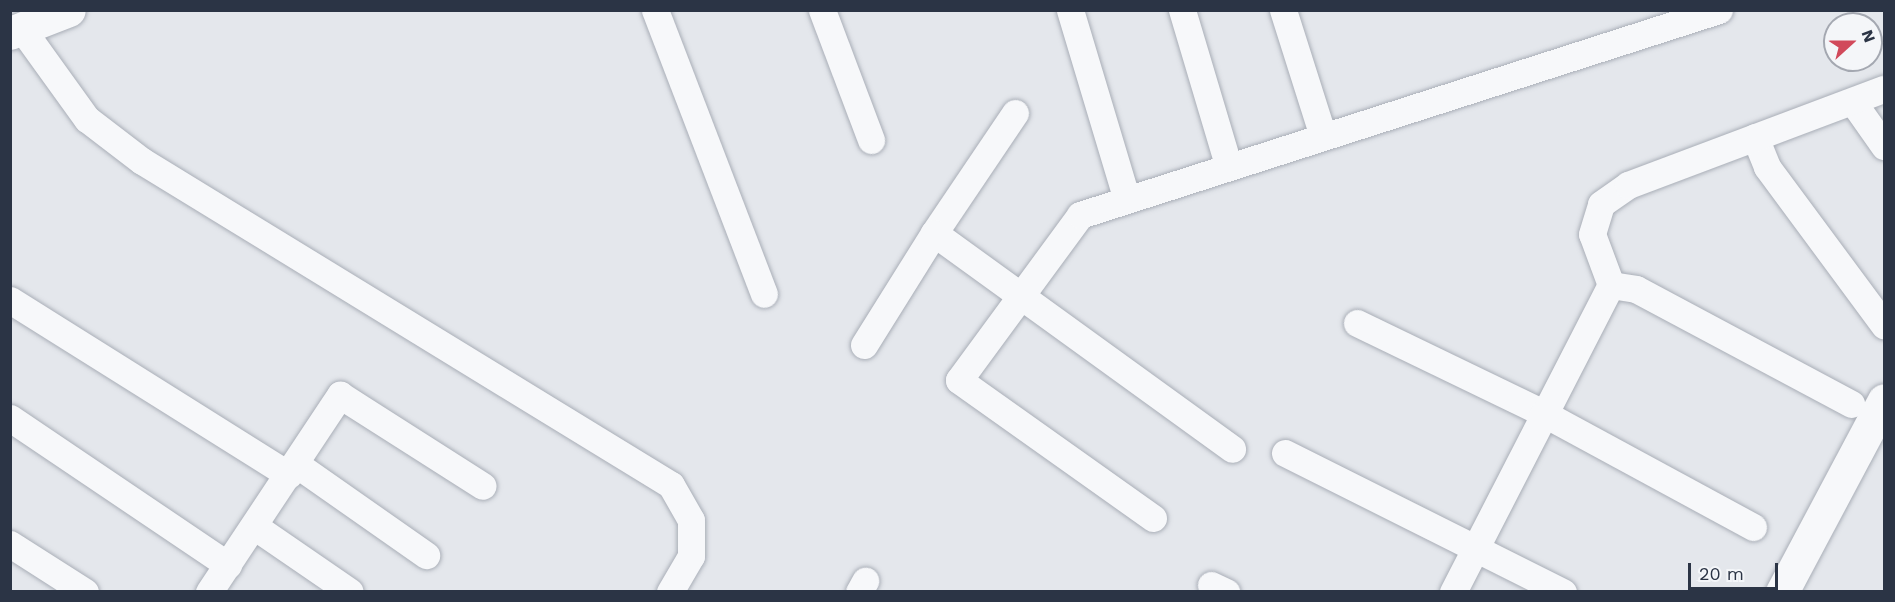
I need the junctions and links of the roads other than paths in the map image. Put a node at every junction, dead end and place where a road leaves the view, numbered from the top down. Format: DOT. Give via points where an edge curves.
graph roads {
  1 [pos="69,10"];
  2 [pos="655,10"];
  3 [pos="822,10"];
  4 [pos="1070,10"];
  5 [pos="1182,10"];
  6 [pos="1283,10"];
  7 [pos="1719,10"];
  8 [pos="19,31"];
  9 [pos="1884,89"];
  10 [pos="1853,102"];
  11 [pos="1014,113"];
  12 [pos="1323,136"];
  13 [pos="1755,136"];
  14 [pos="872,140"];
  15 [pos="1884,146"];
  16 [pos="1228,164"];
  17 [pos="1126,197"];
  18 [pos="934,233"];
  19 [pos="1611,285"];
  20 [pos="764,294"];
  21 [pos="1021,295"];
  22 [pos="10,300"];
  23 [pos="1357,323"];
  24 [pos="1884,325"];
  25 [pos="864,345"];
  26 [pos="1884,400"];
  27 [pos="1851,404"];
  28 [pos="1543,413"];
  29 [pos="10,418"];
  30 [pos="1232,449"];
  31 [pos="1285,453"];
  32 [pos="292,469"];
  33 [pos="483,486"];
  34 [pos="1153,518"];
  35 [pos="254,526"];
  36 [pos="1752,527"];
  37 [pos="10,544"];
  38 [pos="1475,545"];
  39 [pos="426,555"];
  40 [pos="228,565"];
  41 [pos="85,591"];
  42 [pos="209,591"];
  43 [pos="350,591"];
  44 [pos="669,591"];
  45 [pos="1453,591"];
  46 [pos="1563,591"];
  47 [pos="1782,591"];
  1 -- 8 [label="street"];
  2 -- 20 [label="street"];
  3 -- 14 [label="street"];
  4 -- 17 [label="street"];
  5 -- 16 [label="street"];
  6 -- 12 [label="street"];
  7 -- 12 [label="street"];
  8 -- 44 [label="street" via="87,119 142,161 671,485 691,520 692,556"];
  9 -- 10 [label="street"];
  10 -- 13 [label="street"];
  10 -- 15 [label="street"];
  11 -- 18 [label="street"];
  12 -- 16 [label="street"];
  13 -- 19 [label="street" via="1628,185 1601,204 1592,234"];
  13 -- 24 [label="street" via="1767,167"];
  16 -- 17 [label="street"];
  17 -- 21 [label="street" via="1080,214"];
  18 -- 21 [label="street"];
  18 -- 25 [label="street"];
  19 -- 27 [label="street" via="1636,289"];
  19 -- 28 [label="street"];
  21 -- 30 [label="street"];
  21 -- 34 [label="street" via="959,380"];
  22 -- 32 [label="street"];
  23 -- 28 [label="street"];
  26 -- 47 [label="street"];
  28 -- 36 [label="street"];
  28 -- 38 [label="street"];
  29 -- 40 [label="street"];
  31 -- 38 [label="street"];
  32 -- 33 [label="street" via="339,395"];
  32 -- 35 [label="street"];
  32 -- 39 [label="street"];
  35 -- 40 [label="street"];
  35 -- 43 [label="street"];
  37 -- 41 [label="street"];
  38 -- 45 [label="street"];
  38 -- 46 [label="street"];
  40 -- 42 [label="street"];
}
